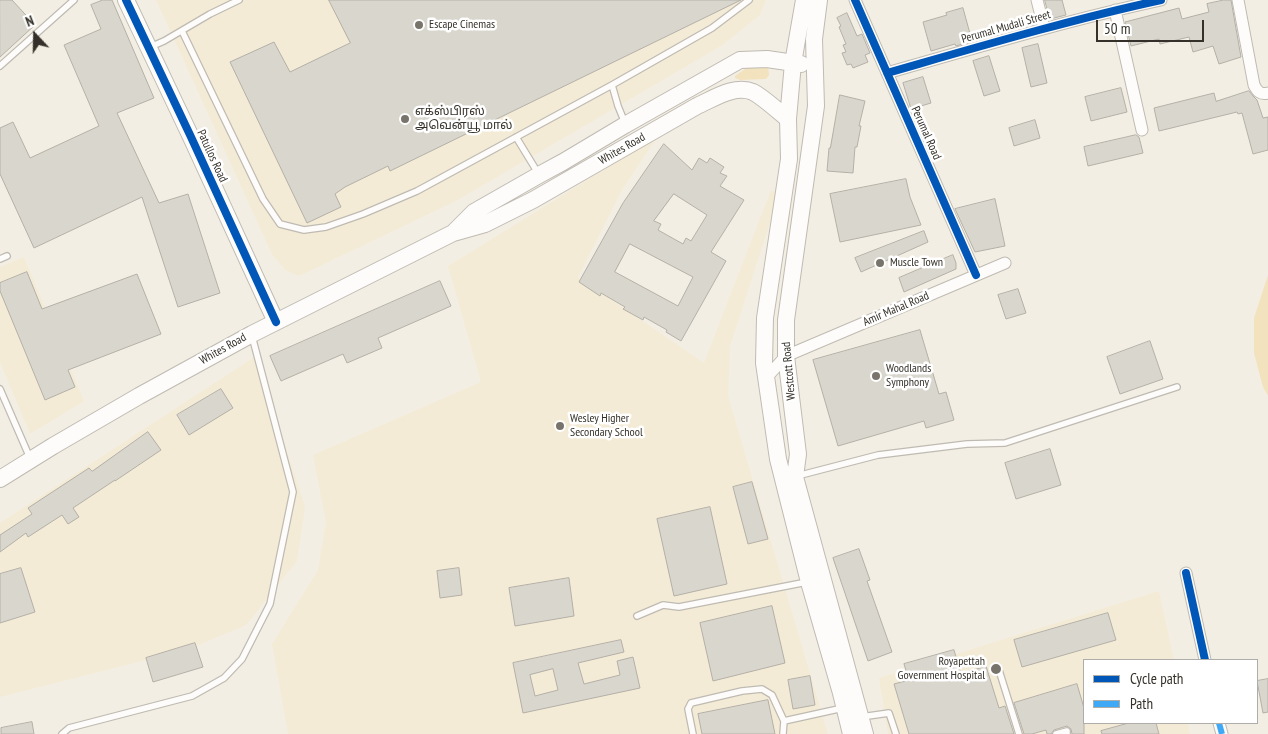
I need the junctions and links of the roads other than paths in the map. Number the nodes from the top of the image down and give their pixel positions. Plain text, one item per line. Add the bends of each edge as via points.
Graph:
1 (74, 0) edge
2 (126, 0) edge
3 (239, 0) edge
4 (749, 0) edge
5 (804, 0) edge
6 (819, 0) edge
7 (855, 0) edge
8 (1037, 0) edge
9 (1161, 0) edge
10 (1238, 0) edge
11 (1116, 10) junction
12 (1044, 28) junction
13 (182, 31) junction
14 (148, 48) junction
15 (792, 63) junction
16 (816, 65) junction
17 (0, 66) edge
18 (887, 73) junction
19 (612, 85) junction
20 (1268, 93) edge
21 (788, 119) junction
22 (625, 125) junction
23 (1142, 130) dead end
24 (516, 137) junction
25 (539, 175) junction
26 (453, 233) junction
27 (8, 256) dead end
28 (0, 259) edge
29 (1005, 263) dead end
30 (976, 275) junction
31 (276, 322) junction
32 (252, 334) junction
33 (786, 356) junction
34 (766, 378) junction
35 (1177, 387) dead end
36 (0, 389) edge
37 (31, 460) junction
38 (795, 477) junction
39 (0, 479) edge
40 (1186, 573) dead end
41 (809, 582) junction
42 (637, 616) dead end
43 (1205, 659) edge
44 (998, 667) dead end
45 (845, 707) junction
46 (860, 718) junction
47 (784, 721) junction
48 (62, 734) edge
49 (693, 734) edge
50 (783, 734) edge
51 (851, 734) edge
52 (865, 734) edge
53 (896, 734) edge
54 (1019, 734) edge
55 (1056, 734) edge
56 (1067, 734) edge

1 - 17 lane
2 - 14 main road, Patullos Road
3 - 13 lane
4 - 19 lane via 712,28
5 - 15 main road, Westcott Road
6 - 16 main road, Westcott Road via 814,39
7 - 18 street, Perumal Road
8 - 12 street
9 - 11 street, Perumal Mudali Street
10 - 20 street via 1254,85 1262,94
11 - 12 street, Perumal Mudali Street
11 - 23 street
12 - 18 street, Perumal Mudali Street
13 - 14 lane
13 - 24 lane via 264,200 280,224 304,230 326,227 362,214 417,191
14 - 31 main road, Patullos Road
15 - 16 main road
15 - 21 main road, Westcott Road
15 - 22 main road, Whites Road via 767,59 740,60
16 - 33 main road, Westcott Road via 816,106 786,320
18 - 30 street, Perumal Road
19 - 22 lane
19 - 24 lane
21 - 26 main road, Whites Road via 752,92 738,90 722,94 533,200 485,224
21 - 34 main road, Westcott Road via 789,159 765,318
22 - 25 main road, Whites Road
24 - 25 lane
25 - 26 main road, Whites Road via 474,212
26 - 31 main road, Whites Road
27 - 28 lane
29 - 30 street, Amir Mahal Road
30 - 33 street, Amir Mahal Road
31 - 32 main road, Whites Road
32 - 37 main road, Whites Road via 138,396
32 - 48 lane via 293,492 270,604 242,659 224,678 192,696 69,728
33 - 34 street
33 - 38 main road, Westcott Road via 798,454
34 - 41 main road, Westcott Road via 778,459
35 - 38 lane via 1005,443 967,444 878,455
36 - 37 lane
37 - 39 main road, Whites Road
38 - 46 main road, Westcott Road
40 - 43 street
41 - 42 lane via 679,608 663,605
41 - 45 main road, Westcott Road
44 - 54 lane
45 - 47 lane
45 - 51 main road, Westcott Road
46 - 52 main road, Westcott Road
46 - 53 lane via 889,713
47 - 49 lane via 772,694 762,689 742,691 691,703 688,709
47 - 50 lane
55 - 56 lane via 1066,731

